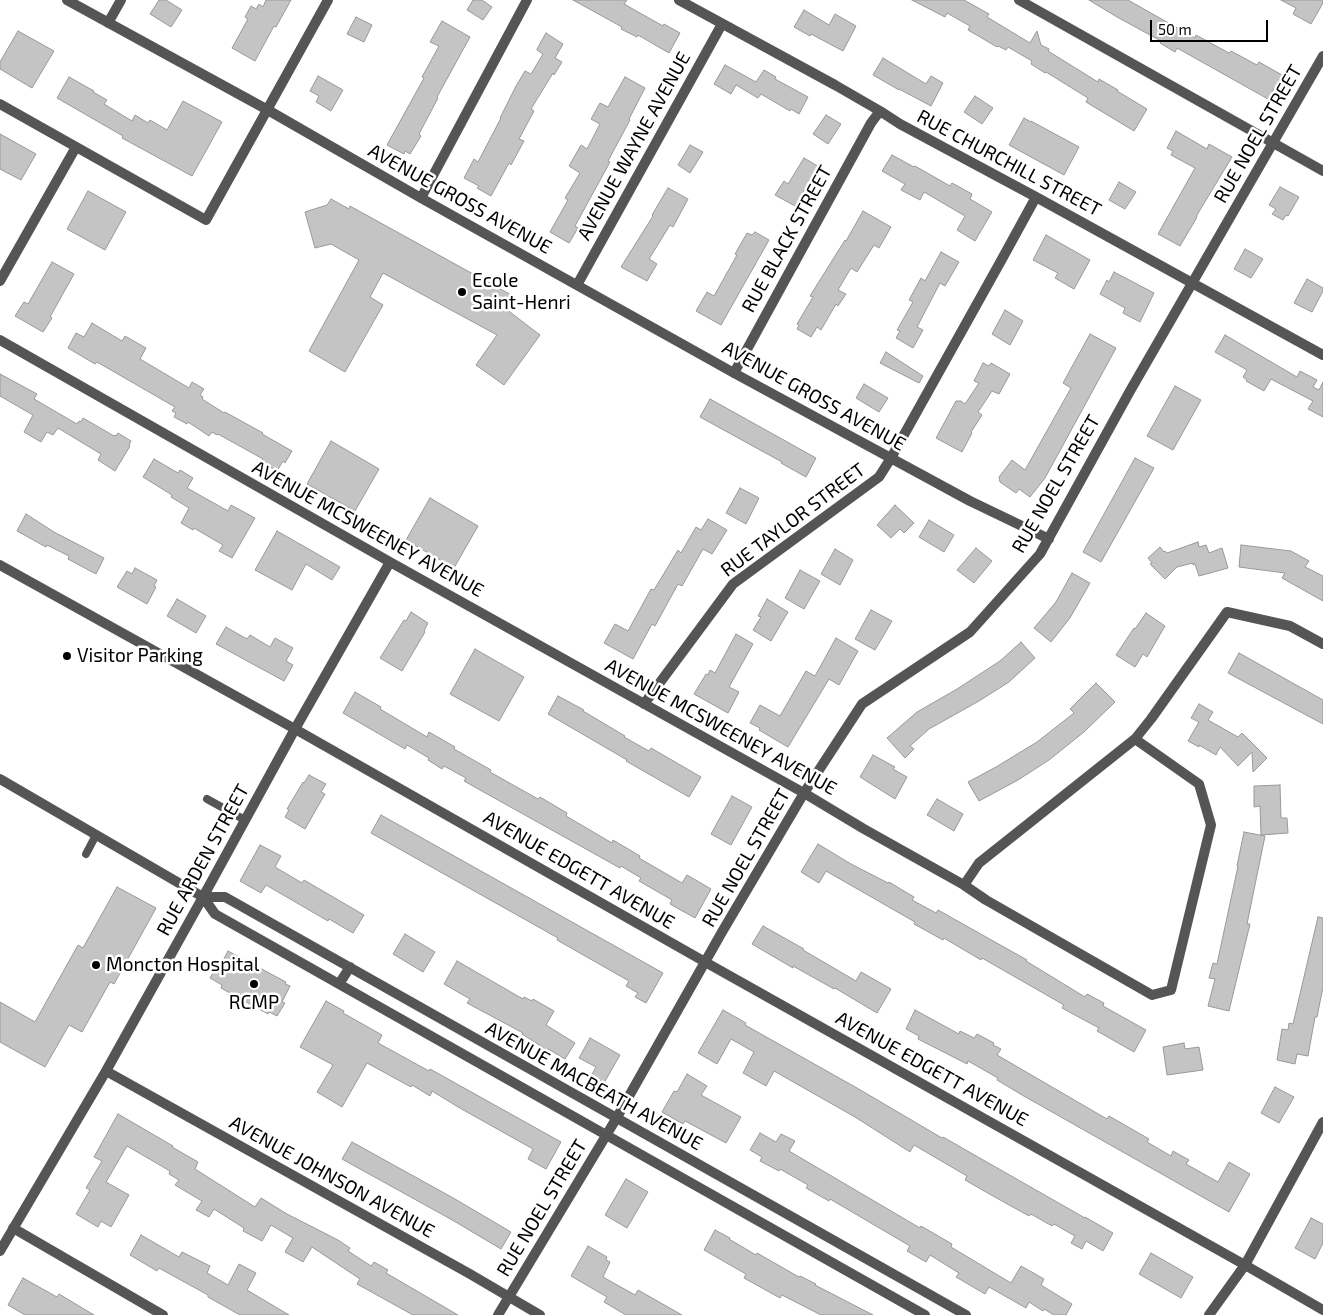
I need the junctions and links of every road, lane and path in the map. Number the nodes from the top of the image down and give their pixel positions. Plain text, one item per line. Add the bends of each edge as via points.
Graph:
1 (67, 0) edge
2 (121, 0) edge
3 (328, 0) edge
4 (527, 0) edge
5 (679, 0) edge
6 (1019, 0) edge
7 (108, 23) junction
8 (722, 24) junction
9 (1323, 56) edge
10 (0, 104) edge
11 (266, 109) junction
12 (880, 111) junction
13 (1274, 143) junction
14 (76, 147) junction
15 (1323, 171) edge
16 (1036, 197) junction
17 (421, 198) junction
18 (0, 282) edge
19 (1193, 283) junction
20 (577, 284) junction
21 (0, 340) edge
22 (1323, 355) edge
23 (734, 373) junction
24 (891, 458) junction
25 (1049, 539) junction
26 (390, 562) junction
27 (0, 565) edge
28 (1323, 644) edge
29 (644, 704) junction
30 (295, 729) junction
31 (1135, 739) junction
32 (0, 779) edge
33 (804, 792) junction
34 (207, 799) dead end
35 (245, 820) junction
36 (96, 835) junction
37 (86, 854) dead end
38 (964, 885) junction
39 (203, 897) junction
40 (706, 962) junction
41 (350, 967) junction
42 (339, 984) junction
43 (106, 1071) junction
44 (616, 1119) junction
45 (1323, 1122) edge
46 (606, 1136) junction
47 (13, 1228) junction
48 (0, 1251) edge
49 (1245, 1265) junction
50 (510, 1297) junction
51 (1323, 1310) edge
52 (163, 1315) edge
53 (498, 1315) edge
54 (540, 1315) edge
55 (925, 1315) edge
56 (966, 1315) edge
57 (1209, 1315) edge

1 - 7 street, AVENUE GROSS AVENUE
2 - 7 street
3 - 11 street
4 - 17 street
5 - 8 street, RUE CHURCHILL STREET
6 - 13 street
7 - 11 street, AVENUE GROSS AVENUE
8 - 12 street, RUE CHURCHILL STREET
8 - 20 street, AVENUE WAYNE AVENUE
9 - 13 street, RUE NOEL STREET
10 - 14 street
11 - 14 street via 206,220
11 - 17 street, AVENUE GROSS AVENUE
12 - 16 street, RUE CHURCHILL STREET
12 - 23 street, RUE BLACK STREET
13 - 15 street
13 - 19 street, RUE NOEL STREET
14 - 18 street
16 - 19 street, RUE CHURCHILL STREET
16 - 24 street, RUE TAYLOR STREET
17 - 20 street, AVENUE GROSS AVENUE
19 - 22 street, RUE CHURCHILL STREET
19 - 25 street, RUE NOEL STREET
20 - 23 street, AVENUE GROSS AVENUE
21 - 26 street, AVENUE MCSWEENEY AVENUE
23 - 24 street, AVENUE GROSS AVENUE
24 - 25 street, AVENUE GROSS AVENUE
24 - 29 street, RUE TAYLOR STREET via 879,477 733,584
25 - 33 street, RUE NOEL STREET via 1040,554 970,632 862,704
26 - 29 street, AVENUE MCSWEENEY AVENUE
26 - 30 street, RUE ARDEN STREET
27 - 30 street, AVENUE EDGETT AVENUE
28 - 31 street via 1290,626 1227,612
29 - 33 street, AVENUE MCSWEENEY AVENUE
30 - 35 street, RUE ARDEN STREET
30 - 40 street, AVENUE EDGETT AVENUE
31 - 38 street via 979,863
31 - 38 street, AVENUE MCSWEENEY AVENUE via 1199,784 1211,825 1171,990 1152,995
32 - 36 street, AVENUE MACBEATH AVENUE
33 - 38 street, AVENUE MCSWEENEY AVENUE
33 - 40 street, RUE NOEL STREET
34 - 35 lane
35 - 39 street, RUE ARDEN STREET
36 - 37 lane
36 - 39 street, AVENUE MACBEATH AVENUE
39 - 41 street, AVENUE MACBEATH AVENUE via 225,897
39 - 42 street, AVENUE MACBEATH AVENUE via 215,914
39 - 43 street, RUE ARDEN STREET
40 - 44 street, RUE NOEL STREET
40 - 49 street, AVENUE EDGETT AVENUE
41 - 42 street
41 - 44 street, AVENUE MACBEATH AVENUE
42 - 46 street, AVENUE MACBEATH AVENUE
43 - 47 street, RUE ARDEN STREET
43 - 50 street, AVENUE JOHNSON AVENUE
44 - 46 street, RUE NOEL STREET
44 - 56 street, AVENUE MACBEATH AVENUE
45 - 49 street
46 - 50 street, RUE NOEL STREET
46 - 55 street, AVENUE MACBEATH AVENUE
47 - 48 street, RUE ARDEN STREET
47 - 52 street
49 - 51 street, AVENUE EDGETT AVENUE
49 - 57 street
50 - 53 street, RUE NOEL STREET
50 - 54 street, AVENUE JOHNSON AVENUE

